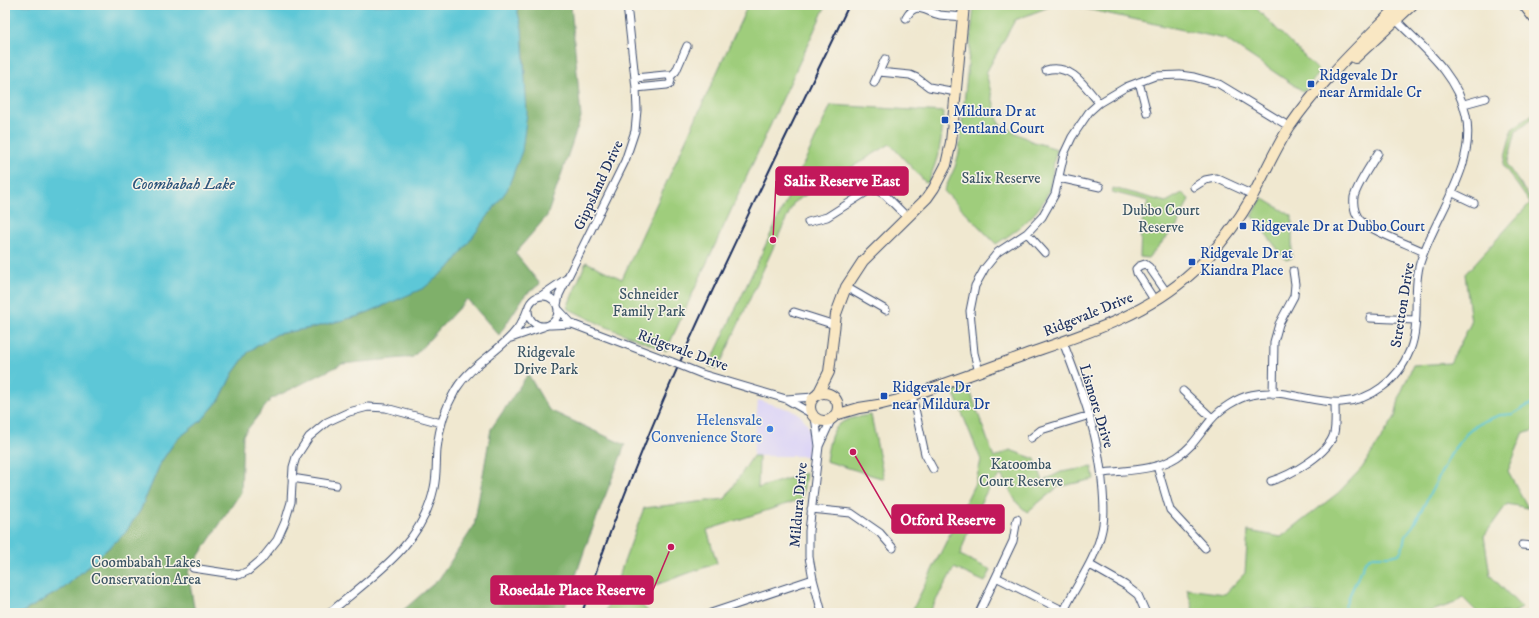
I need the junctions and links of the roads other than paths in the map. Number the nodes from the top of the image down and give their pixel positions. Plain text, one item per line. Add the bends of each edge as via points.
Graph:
1 (627, 5) edge
2 (964, 5) edge
3 (1399, 5) edge
4 (1412, 5) edge
5 (1524, 5) edge
6 (963, 17) junction
7 (906, 18) dead end
8 (1393, 18) junction
9 (1534, 18) edge
10 (687, 46) dead end
11 (885, 59) dead end
12 (1046, 70) dead end
13 (879, 72) junction
14 (670, 77) junction
15 (635, 78) junction
16 (1139, 82) junction
17 (874, 83) dead end
18 (636, 88) junction
19 (956, 92) junction
20 (1486, 98) dead end
21 (1099, 102) junction
22 (1464, 104) junction
23 (1147, 114) dead end
24 (1290, 127) junction
25 (1378, 153) dead end
26 (1059, 178) junction
27 (1100, 186) dead end
28 (1194, 187) dead end
29 (1451, 192) junction
30 (1253, 195) junction
31 (1474, 202) dead end
32 (908, 218) junction
33 (808, 222) dead end
34 (1027, 233) junction
35 (1424, 252) junction
36 (1045, 253) dead end
37 (1293, 271) dead end
38 (568, 277) junction
39 (846, 287) junction
40 (1167, 293) junction
41 (541, 296) junction
42 (1155, 301) junction
43 (557, 307) junction
44 (528, 308) junction
45 (886, 310) dead end
46 (794, 312) dead end
47 (1370, 318) dead end
48 (1415, 320) junction
49 (572, 324) junction
50 (834, 325) junction
51 (547, 326) junction
52 (509, 339) junction
53 (1064, 342) junction
54 (828, 372) junction
55 (979, 372) junction
56 (1183, 390) dead end
57 (1273, 394) junction
58 (816, 395) junction
59 (912, 395) junction
60 (786, 399) junction
61 (836, 399) junction
62 (1335, 402) junction
63 (859, 408) junction
64 (1090, 415) junction
65 (814, 416) junction
66 (834, 417) junction
67 (1212, 418) junction
68 (440, 423) junction
69 (1031, 438) dead end
70 (819, 446) junction
71 (1157, 466) junction
72 (933, 469) dead end
73 (1102, 473) junction
74 (292, 478) junction
75 (1271, 481) dead end
76 (336, 485) dead end
77 (811, 509) junction
78 (1017, 519) dead end
79 (1522, 545) dead end
80 (1534, 546) edge
81 (893, 548) dead end
82 (1205, 548) dead end
83 (1090, 564) junction
84 (193, 568) dead end
85 (996, 577) junction
86 (813, 579) junction
87 (725, 611) edge
88 (1145, 611) dead end
89 (1063, 612) edge
90 (329, 613) edge
91 (711, 613) edge
92 (822, 613) edge
93 (978, 613) edge

1 - 15 street, Gippsland Drive
2 - 6 street
3 - 8 street, Ridgevale Drive
4 - 8 street, Ridgevale Drive
5 - 9 street
6 - 7 street via 916,8
6 - 19 street
8 - 22 street, Stretton Drive via 1446,72
8 - 24 street, Ridgevale Drive via 1340,64
10 - 14 street via 676,71
11 - 13 street
12 - 21 street via 1060,69 1072,73
13 - 17 street
13 - 19 street via 910,75 929,87
14 - 15 street via 665,74
14 - 18 street via 671,82 667,85
15 - 18 street, Gippsland Drive
16 - 21 street via 1114,92
16 - 23 street
16 - 24 street via 1155,76 1169,75 1206,80 1234,92
18 - 38 street, Gippsland Drive via 636,131 630,151
19 - 32 street via 946,165 934,188
20 - 22 street
21 - 26 street via 1072,137 1064,154
22 - 29 street, Stretton Drive via 1468,142 1465,158
24 - 30 street, Ridgevale Drive
25 - 35 street via 1354,197 1357,215 1369,226
26 - 27 street
26 - 34 street via 1049,206 1042,218
28 - 30 street via 1216,178
29 - 31 street
29 - 35 street, Stretton Drive
30 - 40 street, Ridgevale Drive via 1222,242 1192,273
32 - 33 street via 877,190 868,191 827,217
32 - 39 street via 863,261
34 - 36 street
34 - 55 street via 998,252 975,286 970,311 974,353
35 - 48 street, Stretton Drive via 1420,265
37 - 57 street via 1294,296 1278,324 1274,342
38 - 41 street, Gippsland Drive
38 - 43 street, Gippsland Drive via 559,295
39 - 45 street
39 - 50 street
40 - 42 street, Ridgevale Drive
40 - 42 street via 1149,267 1143,264 1139,266 1136,269 1137,273
41 - 43 street via 550,298
41 - 44 street via 532,300
42 - 53 street, Ridgevale Drive via 1119,321
43 - 49 street, Ridgevale Drive
43 - 51 street via 556,319
44 - 51 street via 532,322
44 - 52 street via 524,320
46 - 50 street
47 - 48 street
48 - 62 street, Stretton Drive via 1411,348 1393,378 1371,395 1357,400
49 - 51 street, Ridgevale Drive
49 - 60 street, Ridgevale Drive, bridge via 702,374
50 - 54 street
51 - 52 street, Ridgevale Drive
52 - 68 street via 464,378
53 - 55 street, Ridgevale Drive
53 - 64 street, Lismore Drive
54 - 58 street
54 - 61 street
55 - 59 street, Ridgevale Drive
56 - 67 street
57 - 62 street, Stretton Drive
57 - 67 street, Stretton Drive via 1257,394 1240,399
58 - 60 street, Ridgevale Drive
58 - 61 street via 826,393
58 - 65 street via 810,405
59 - 63 street, Ridgevale Drive
59 - 72 street via 925,454
60 - 65 street, Ridgevale Drive
61 - 63 street, Ridgevale Drive
61 - 66 street via 838,408
62 - 75 street via 1333,435 1326,447 1302,467
63 - 66 street, Ridgevale Drive
64 - 69 street via 1040,430
64 - 73 street, Lismore Drive
65 - 66 street via 823,421
65 - 70 street, Mildura Drive
66 - 70 street, Mildura Drive
67 - 71 street, Stretton Drive via 1187,450
68 - 74 street via 386,408 368,407 349,412 327,422 309,437 296,457
68 - 90 street via 434,489 416,531 397,555
70 - 77 street, Mildura Drive
71 - 73 street, Stretton Drive
71 - 82 street via 1170,510
73 - 83 street, Lismore Drive via 1102,533
74 - 76 street
74 - 84 street via 286,522 277,540 261,560 248,571 239,574
77 - 81 street via 851,513 880,533
77 - 86 street, Mildura Drive via 808,544
78 - 85 street via 1013,541
79 - 80 street
83 - 88 street via 1138,595
83 - 89 street, Lismore Drive
85 - 89 street
85 - 93 street
86 - 87 street
86 - 92 street, Mildura Drive
87 - 91 street

